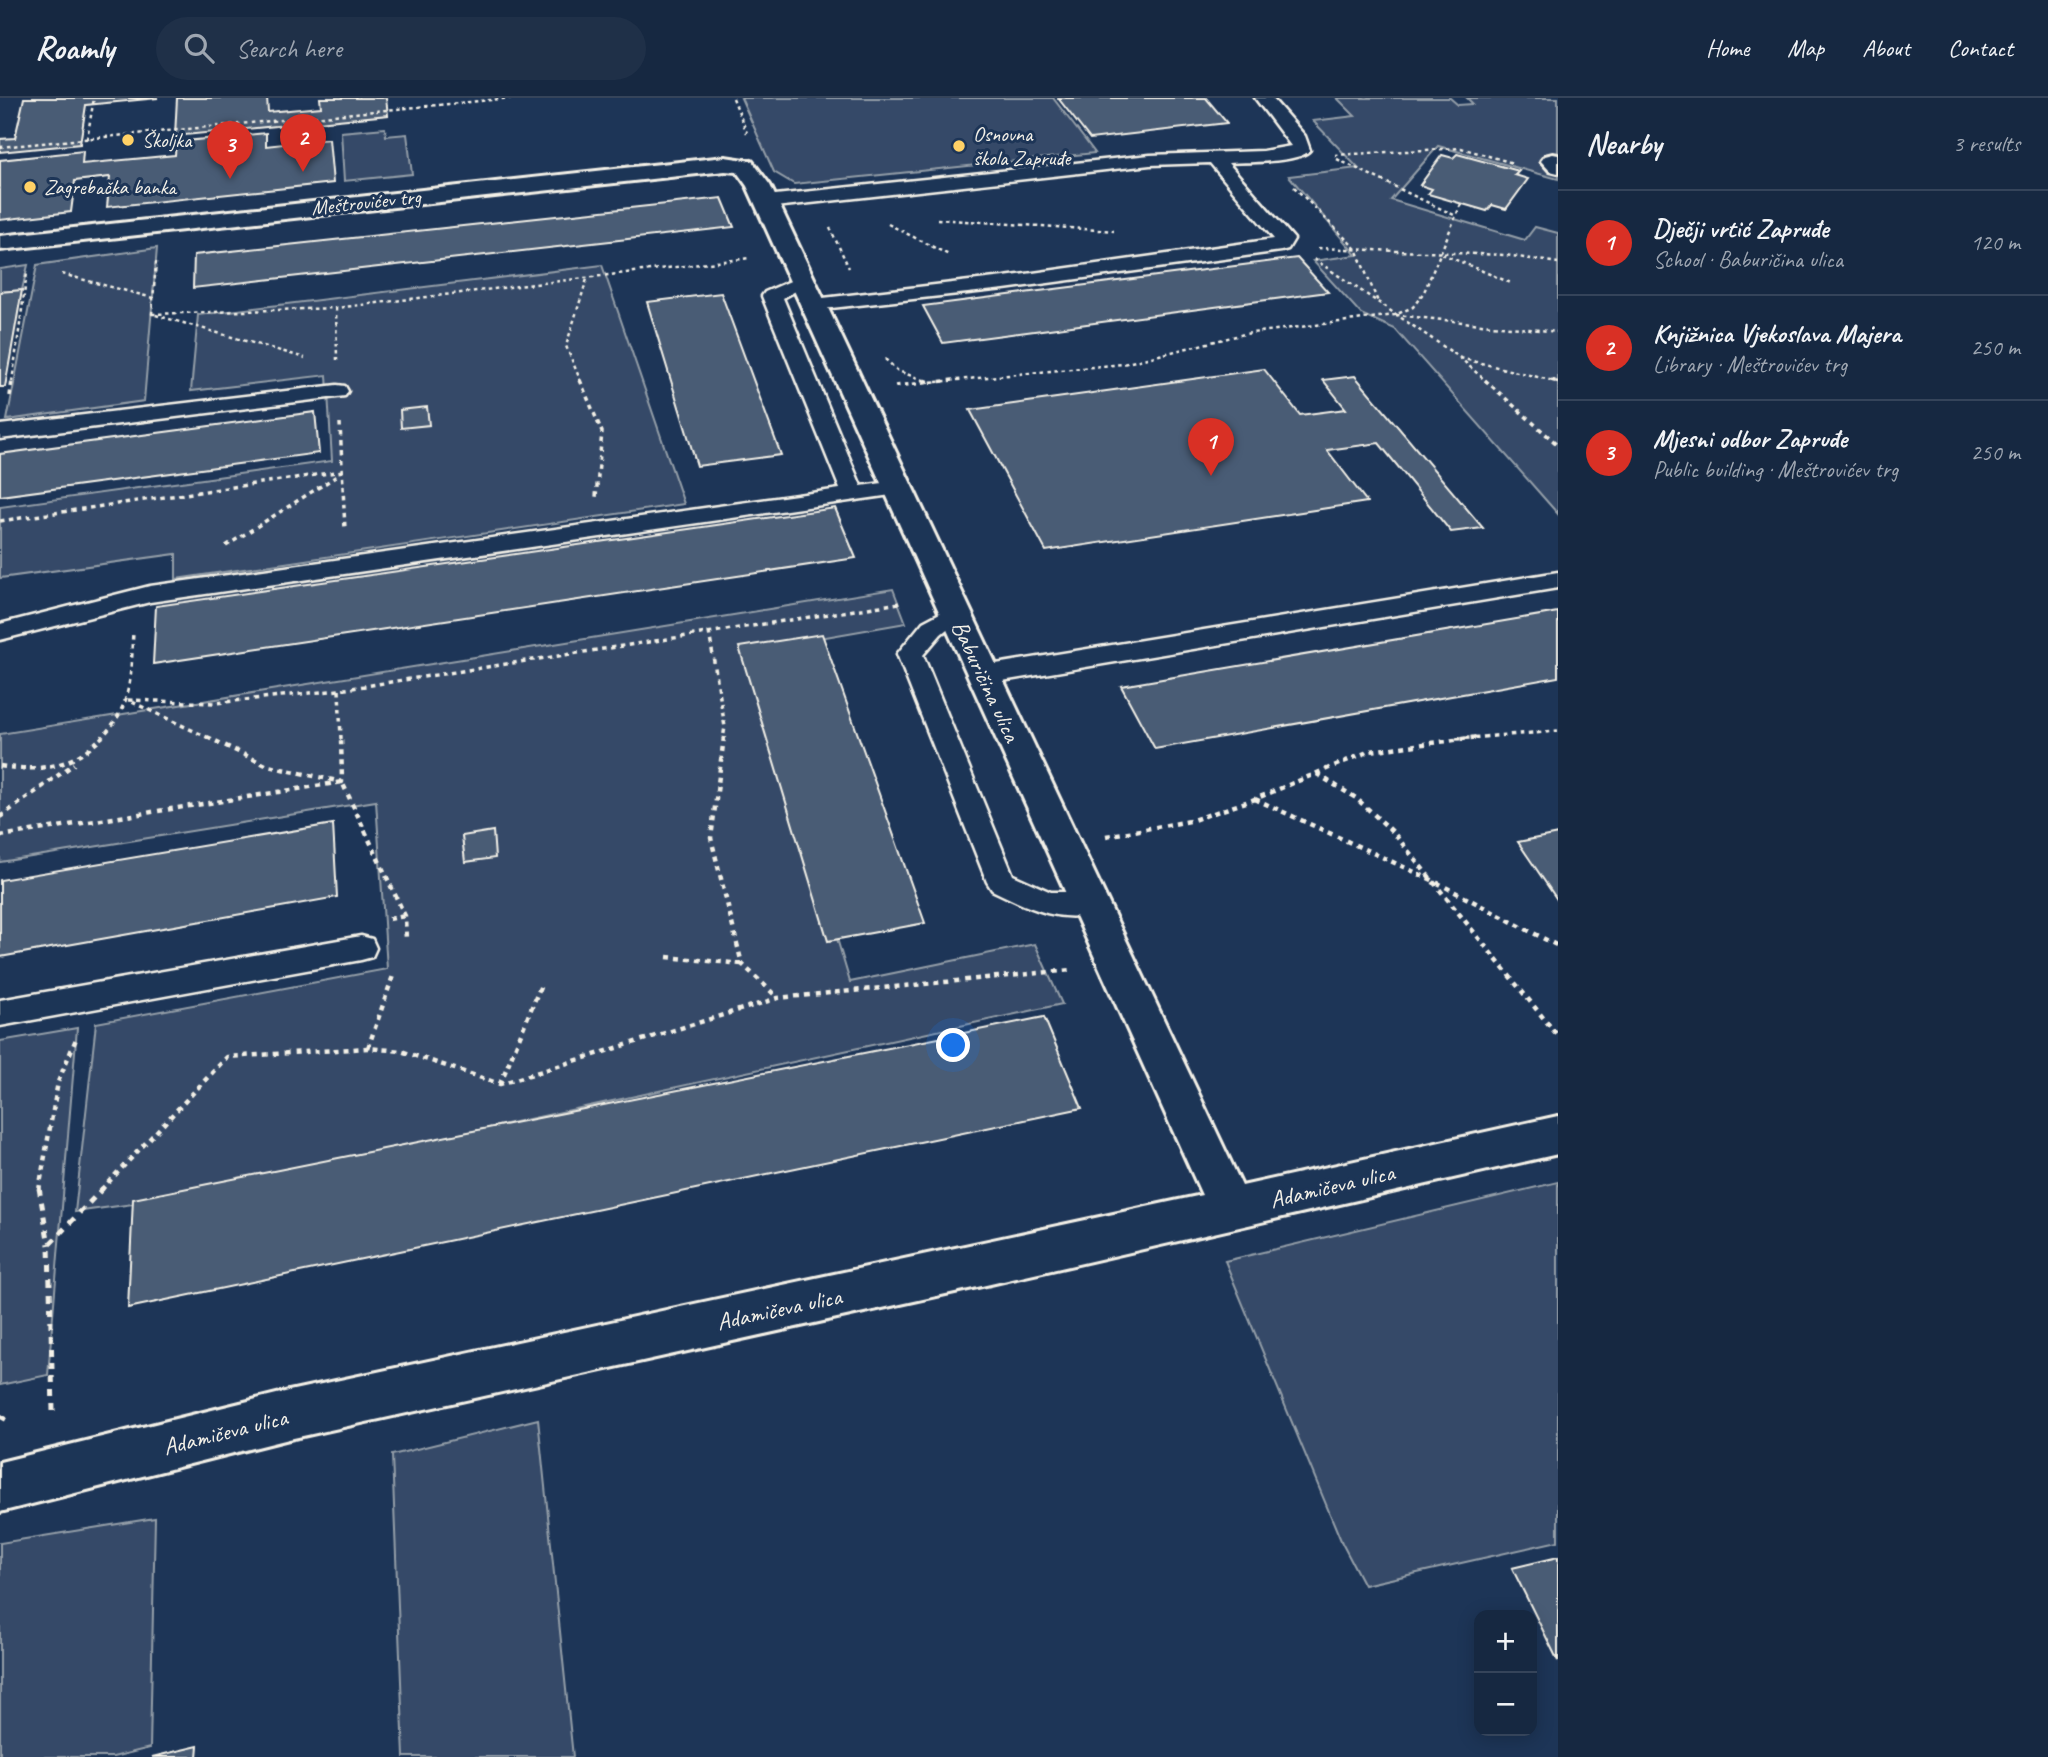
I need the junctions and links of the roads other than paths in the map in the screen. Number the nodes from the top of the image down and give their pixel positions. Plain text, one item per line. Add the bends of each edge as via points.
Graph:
1 (1263, 98) edge
2 (1215, 158) junction
3 (733, 163) joint
4 (766, 202) junction
5 (0, 243) edge
6 (808, 293) junction
7 (337, 391) road end
8 (3, 432) edge
9 (897, 488) junction
10 (853, 494) junction
11 (1558, 580) edge
12 (951, 604) junction
13 (0, 632) edge
14 (984, 675) junction
15 (1089, 904) junction
16 (360, 948) dead end
17 (0, 1013) edge
18 (1558, 1135) edge
19 (1230, 1209) junction
20 (0, 1487) edge

1 - 2 lane via 1299,140 1301,150
2 - 4 lane via 1150,160
2 - 6 lane via 1284,239 1280,245 1004,283
3 - 4 street, Baburičina ulica via 750,172
3 - 5 street, Meštrovićev trg
4 - 6 street, Baburičina ulica
6 - 9 street, Baburičina ulica
6 - 10 lane via 772,296
7 - 8 lane
9 - 10 lane
9 - 12 street, Baburičina ulica
10 - 13 lane via 121,599
11 - 14 lane
12 - 14 street, Baburičina ulica
12 - 15 lane via 910,654 1002,882 1048,904
14 - 15 street, Baburičina ulica
15 - 19 street, Baburičina ulica
16 - 17 lane
18 - 19 street, Adamičeva ulica
19 - 20 street, Adamičeva ulica via 289,1415

